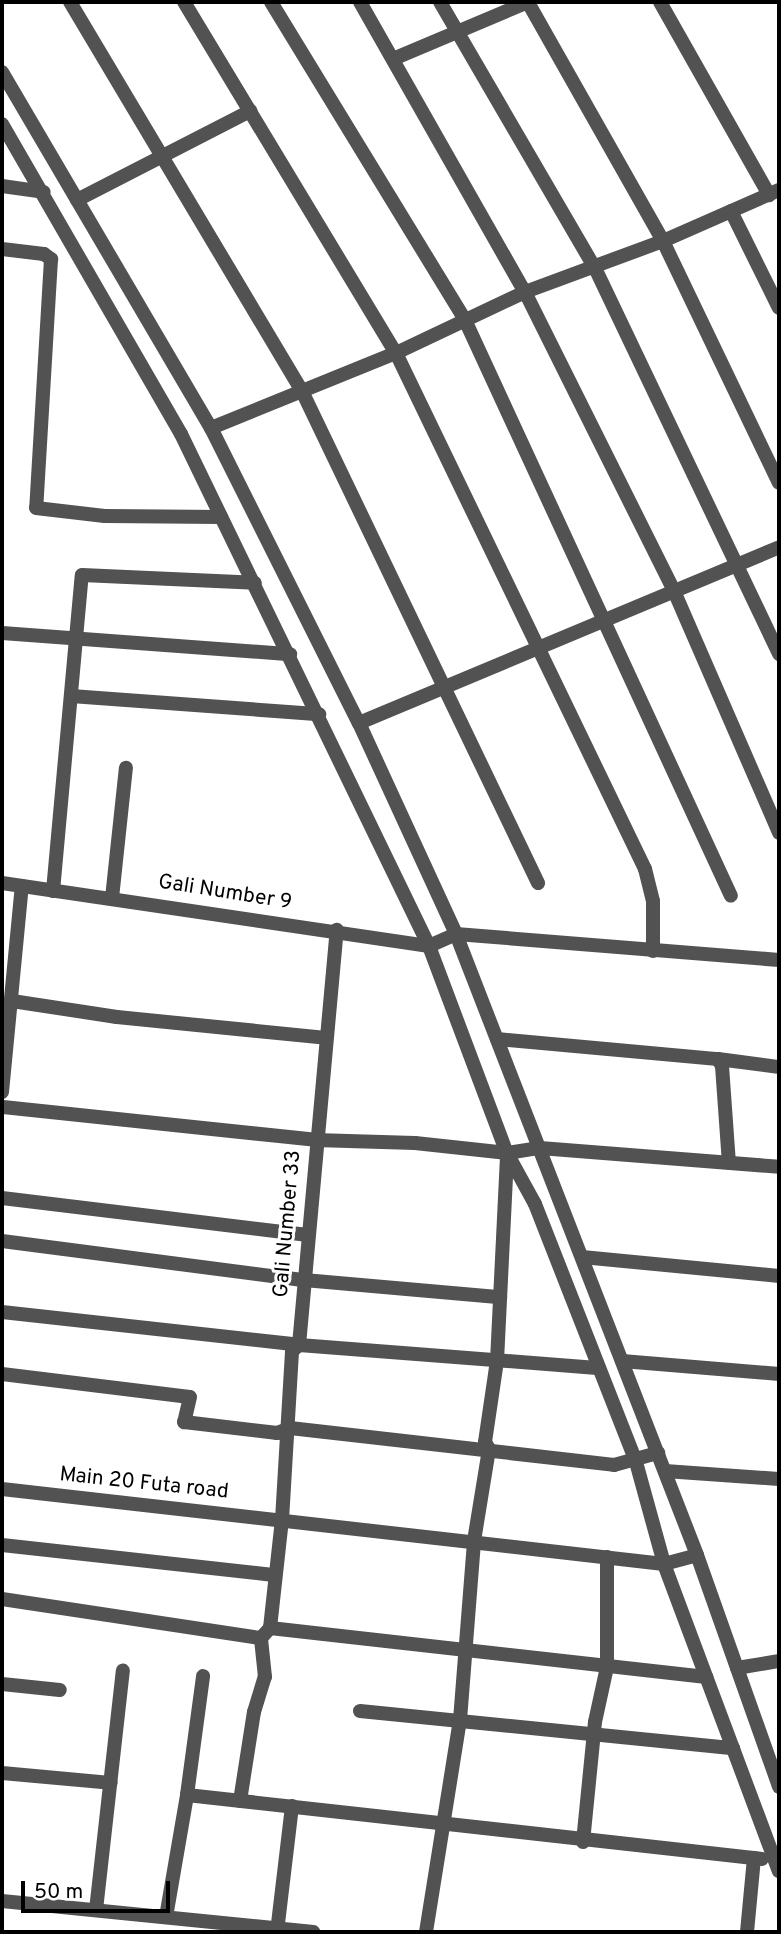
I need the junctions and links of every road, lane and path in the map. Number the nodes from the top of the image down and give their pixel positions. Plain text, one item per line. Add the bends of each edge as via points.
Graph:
1 (71, 2) edge
2 (184, 2) edge
3 (271, 2) edge
4 (360, 2) edge
5 (440, 2) edge
6 (528, 2) edge
7 (660, 2) edge
8 (459, 32) junction
9 (393, 59) junction
10 (2, 72) edge
11 (250, 111) junction
12 (3, 128) edge
13 (162, 157) junction
14 (2, 186) edge
15 (44, 192) junction
16 (774, 192) edge
17 (77, 200) junction
18 (731, 211) junction
19 (663, 241) junction
20 (2, 249) edge
21 (595, 268) junction
22 (525, 292) junction
23 (779, 308) edge
24 (465, 320) junction
25 (396, 353) junction
26 (301, 389) junction
27 (211, 428) junction
28 (779, 483) edge
29 (221, 517) junction
30 (779, 547) edge
31 (739, 564) junction
32 (255, 583) junction
33 (674, 591) junction
34 (606, 619) junction
35 (2, 633) edge
36 (76, 639) junction
37 (539, 647) junction
38 (290, 654) junction
39 (779, 654) edge
40 (447, 686) junction
41 (71, 696) junction
42 (319, 713) junction
43 (359, 723) junction
44 (126, 768) dead end
45 (779, 833) edge
46 (2, 883) edge
47 (538, 883) dead end
48 (22, 886) junction
49 (52, 891) junction
50 (731, 896) dead end
51 (112, 898) junction
52 (337, 930) junction
53 (444, 941) junction
54 (653, 951) junction
55 (779, 960) edge
56 (12, 1000) junction
57 (326, 1038) junction
58 (497, 1039) junction
59 (718, 1059) junction
60 (779, 1067) edge
61 (2, 1092) edge
62 (2, 1109) edge
63 (315, 1140) junction
64 (540, 1148) junction
65 (507, 1153) junction
66 (729, 1163) junction
67 (779, 1167) edge
68 (2, 1198) edge
69 (306, 1235) junction
70 (2, 1241) edge
71 (569, 1255) junction
72 (779, 1276) edge
73 (304, 1280) junction
74 (500, 1297) junction
75 (582, 1298) junction
76 (2, 1312) edge
77 (299, 1345) junction
78 (496, 1361) junction
79 (622, 1361) junction
80 (597, 1368) junction
81 (2, 1374) edge
82 (779, 1374) edge
83 (290, 1428) junction
84 (489, 1449) junction
85 (646, 1458) junction
86 (665, 1471) junction
87 (779, 1479) edge
88 (2, 1489) edge
89 (282, 1520) junction
90 (474, 1541) junction
91 (2, 1545) edge
92 (607, 1557) junction
93 (681, 1560) junction
94 (273, 1575) junction
95 (2, 1600) edge
96 (265, 1633) junction
97 (467, 1651) junction
98 (779, 1661) edge
99 (607, 1667) junction
100 (737, 1668) junction
101 (123, 1671) dead end
102 (203, 1676) dead end
103 (706, 1676) junction
104 (2, 1684) edge
105 (60, 1690) dead end
106 (360, 1711) dead end
107 (460, 1720) junction
108 (595, 1737) junction
109 (733, 1748) junction
110 (774, 1754) edge
111 (2, 1773) edge
112 (111, 1783) junction
113 (779, 1787) edge
114 (187, 1795) junction
115 (240, 1801) junction
116 (292, 1806) junction
117 (442, 1825) junction
118 (583, 1842) junction
119 (754, 1858) junction
120 (778, 1864) edge
121 (2, 1901) edge
122 (96, 1910) junction
123 (166, 1917) junction
124 (277, 1930) edge
125 (313, 1932) edge
126 (426, 1932) edge
127 (747, 1932) edge

1 - 13 street
2 - 11 street
3 - 24 street
4 - 9 street
5 - 8 street
6 - 8 street
6 - 19 street
7 - 16 street
8 - 9 street
8 - 21 street
9 - 22 street
10 - 17 street
11 - 13 street
11 - 25 street
12 - 15 street
13 - 17 street
13 - 26 street
14 - 15 street
15 - 29 street via 181,434
16 - 18 street
17 - 27 street
18 - 19 street
18 - 23 street
19 - 21 street
19 - 28 street
20 - 29 street via 51,259 36,508 105,516
21 - 22 street
21 - 31 street
22 - 24 street
22 - 33 street
24 - 25 street
24 - 34 street
25 - 26 street
25 - 37 street
26 - 27 street
26 - 40 street
27 - 43 street
29 - 32 street
30 - 31 street
31 - 33 street
31 - 39 street
32 - 36 street via 82,575
32 - 38 street
33 - 34 street
33 - 45 street
34 - 37 street
34 - 50 street
35 - 36 street
36 - 38 street
36 - 41 street
37 - 40 street
37 - 54 street via 645,869 653,901
38 - 42 street
40 - 43 street
40 - 47 street
41 - 42 street
41 - 49 street
42 - 53 street
43 - 53 street
44 - 51 street
46 - 48 street, Gali Number 9
48 - 49 street, Gali Number 9
48 - 56 street
49 - 51 street, Gali Number 9
51 - 52 street, Gali Number 9
52 - 53 street, Gali Number 9
52 - 57 street, Gali Number 33
53 - 54 street, Gali Number 9
53 - 58 street
53 - 65 street
54 - 55 street, Gali Number 9
56 - 57 street via 117,1017
56 - 61 street
57 - 63 street, Gali Number 33
58 - 59 street
58 - 64 street
59 - 60 street
59 - 66 street
62 - 63 street
63 - 65 street via 415,1143
63 - 69 street, Gali Number 33 via 318,1159
64 - 65 street
64 - 66 street
64 - 71 street
65 - 71 street
65 - 74 street
66 - 67 street
68 - 69 street
69 - 73 street, Gali Number 33
70 - 73 street
71 - 72 street
71 - 75 street
71 - 75 street
73 - 74 street
73 - 77 street, Gali Number 33
74 - 78 street
75 - 79 street
75 - 80 street
76 - 77 street
77 - 78 street
77 - 83 street, Gali Number 33 via 292,1351
78 - 80 street
78 - 84 street via 485,1442
79 - 82 street
79 - 85 street
80 - 85 street
81 - 83 street via 190,1397 184,1422 277,1433
83 - 84 street
83 - 89 street, Gali Number 33
84 - 85 street via 614,1465
84 - 90 street
85 - 86 street
85 - 93 street
86 - 87 street
86 - 93 street
88 - 89 street, Main 20 Futa road
89 - 90 street, Main 20 Futa road
89 - 94 street, Gali Number 33
90 - 92 street, Main 20 Futa road
90 - 97 street
91 - 94 street
92 - 93 street, Main 20 Futa road
92 - 99 street
93 - 100 street
93 - 103 street
94 - 96 street, Gali Number 33
95 - 96 street
96 - 97 street
96 - 115 street, Gali Number 33 via 265,1677 254,1712
97 - 99 street
97 - 107 street
98 - 100 street
99 - 103 street
99 - 108 street
100 - 110 street
101 - 112 street
102 - 114 street
103 - 109 street
104 - 105 street
106 - 107 street
107 - 108 street
107 - 117 street
108 - 109 street
108 - 118 street
109 - 120 street
110 - 113 street
111 - 112 street
112 - 122 street
114 - 115 street
114 - 123 street
115 - 116 street
116 - 117 street
116 - 124 street
117 - 118 street
117 - 126 street
118 - 119 street
119 - 120 street
119 - 127 street
121 - 122 street
122 - 123 street
123 - 124 street
124 - 125 street

